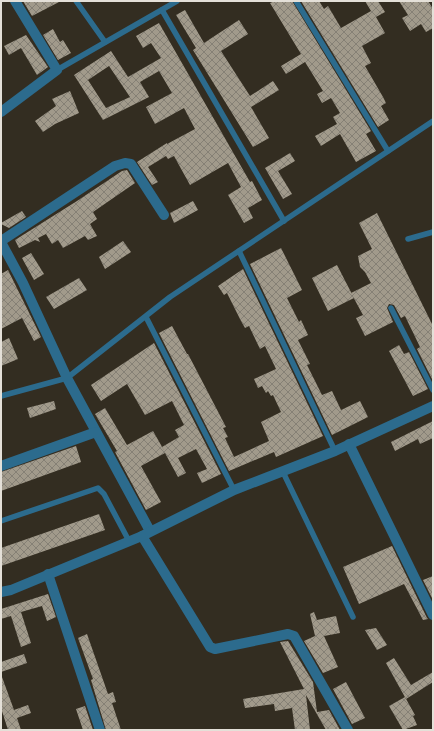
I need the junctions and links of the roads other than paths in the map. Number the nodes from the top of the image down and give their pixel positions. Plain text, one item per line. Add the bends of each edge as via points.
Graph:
1 (15, 1) edge
2 (76, 1) edge
3 (177, 1) edge
4 (296, 1) edge
5 (162, 10) junction
6 (105, 42) junction
7 (57, 70) junction
8 (1, 112) edge
9 (433, 121) edge
10 (388, 151) junction
11 (164, 215) dead end
12 (284, 221) junction
13 (433, 232) edge
14 (408, 239) dead end
15 (1, 241) edge
16 (239, 250) junction
17 (391, 308) dead end
18 (146, 317) junction
19 (67, 378) junction
20 (433, 390) edge
21 (1, 396) edge
22 (433, 406) edge
23 (96, 432) junction
24 (349, 444) junction
25 (335, 451) junction
26 (1, 466) edge
27 (282, 470) junction
28 (234, 490) junction
29 (1, 521) edge
30 (146, 534) junction
31 (129, 541) junction
32 (48, 574) junction
33 (1, 592) edge
34 (433, 615) edge
35 (353, 617) dead end
36 (100, 730) edge
37 (348, 730) edge

1 - 7 street
2 - 6 lane
3 - 5 lane
4 - 10 lane
5 - 6 lane
5 - 12 lane
6 - 7 lane
7 - 8 street
9 - 10 lane
10 - 12 lane
11 - 15 street via 134,168 125,162
12 - 16 lane
13 - 14 lane
15 - 19 street
16 - 18 lane via 170,297
16 - 25 lane
17 - 20 lane
18 - 19 lane
18 - 28 lane
19 - 21 lane
19 - 23 street
22 - 24 street
23 - 26 street
23 - 30 street
24 - 25 street
24 - 34 street
25 - 27 street
27 - 28 street
27 - 35 lane
28 - 30 street
29 - 31 lane via 98,488
30 - 31 street
30 - 37 street via 210,647 214,649 288,634 294,636
31 - 32 street
32 - 33 street
32 - 36 street

